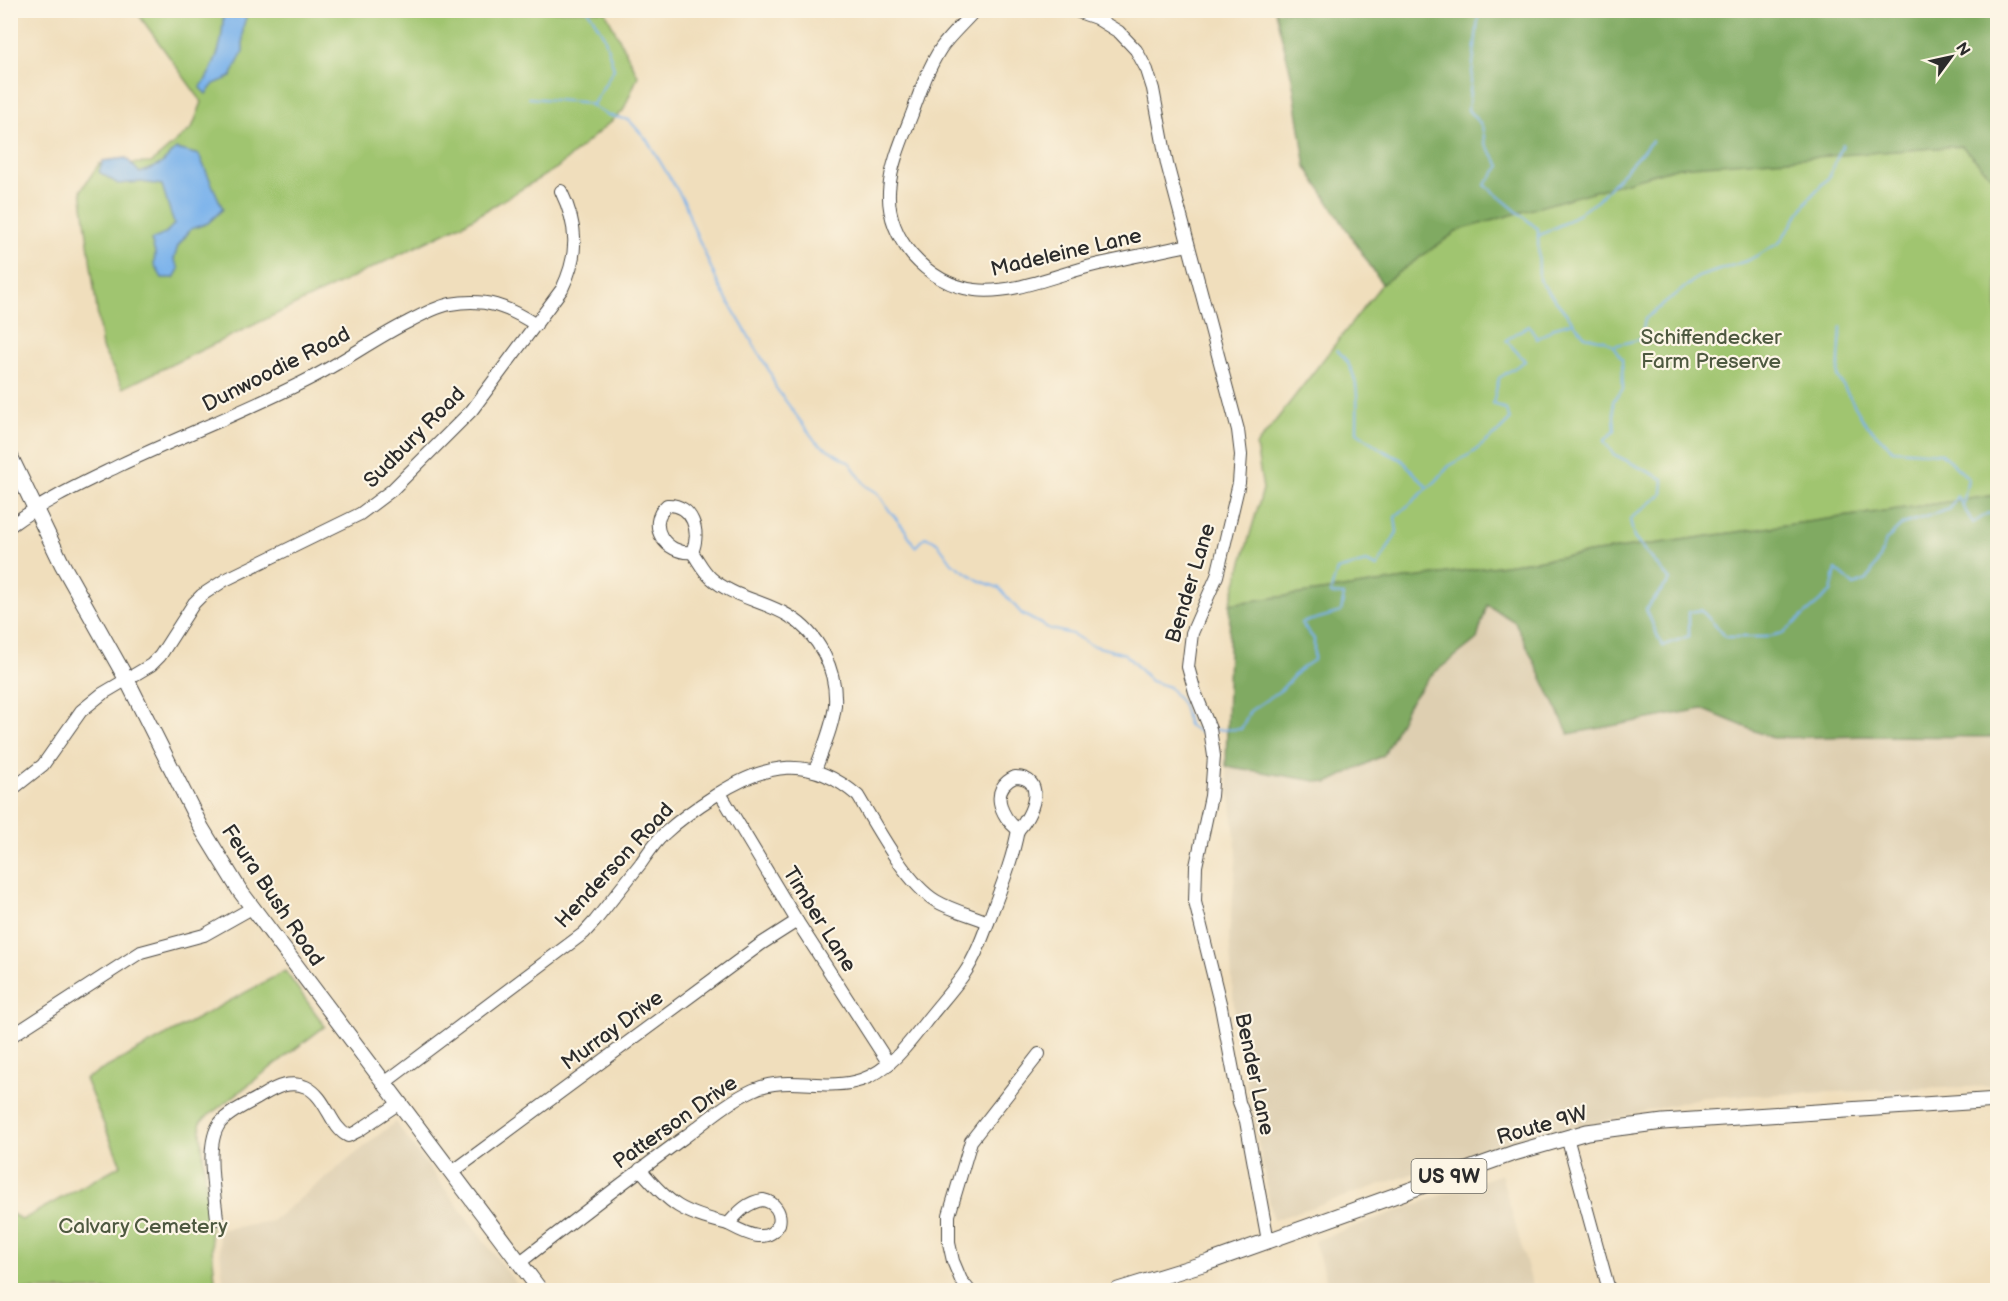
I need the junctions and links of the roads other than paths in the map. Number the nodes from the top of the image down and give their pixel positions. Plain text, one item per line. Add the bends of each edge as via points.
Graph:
1 (975, 10) edge
2 (1073, 10) edge
3 (561, 192) dead end
4 (1188, 245) junction
5 (536, 325) junction
6 (10, 456) edge
7 (37, 508) junction
8 (10, 526) edge
9 (692, 552) dead end
10 (128, 680) junction
11 (815, 771) junction
12 (10, 791) edge
13 (720, 793) junction
14 (1018, 830) dead end
15 (252, 908) junction
16 (797, 921) junction
17 (988, 922) junction
18 (10, 1037) edge
19 (1039, 1054) dead end
20 (889, 1064) junction
21 (383, 1084) junction
22 (1998, 1100) edge
23 (398, 1104) junction
24 (1567, 1137) junction
25 (640, 1169) junction
26 (452, 1173) junction
27 (217, 1219) dead end
28 (728, 1224) dead end
29 (1268, 1241) junction
30 (519, 1263) junction
31 (540, 1290) edge
32 (969, 1290) edge
33 (1118, 1290) edge
34 (1609, 1290) edge

1 - 4 street, Madeleine Lane via 931,64 892,166 888,187 894,227 919,262 956,286 999,290
2 - 4 street, Bender Lane via 1119,32 1143,62 1153,89 1164,152
3 - 5 street, Sudbury Road via 574,223 573,258 562,289
4 - 29 street, Bender Lane via 1232,402 1241,455 1241,474 1220,566 1195,625 1189,654 1190,675 1210,729 1214,756 1211,796 1196,866 1195,902 1246,1121
5 - 7 street, Dunwoodie Road via 497,305 448,305 385,334 310,379 84,482
5 - 10 street, Sudbury Road via 472,410 392,490 360,514 209,590 194,603 160,656
6 - 7 main road, Feura Bush Road
7 - 8 street, Dunwoodie Road
7 - 10 main road, Feura Bush Road via 62,564
9 - 11 street via 711,578 790,616 809,631 823,650 833,679 835,707
10 - 12 street, Sudbury Road via 81,711 43,765
10 - 15 main road, Feura Bush Road via 202,829
11 - 13 street, Henderson Road via 776,768 750,776
11 - 17 street, Henderson Road via 838,780 858,796 911,878 923,890 936,901
13 - 16 street, Timber Lane
13 - 21 street, Henderson Road via 662,835 584,933
14 - 17 street, Patterson Drive via 1013,856
15 - 18 street via 204,935 141,952
15 - 21 main road, Feura Bush Road
16 - 20 street, Timber Lane
16 - 26 street, Murray Drive
17 - 20 street, Patterson Drive via 964,973
19 - 32 street via 970,1141 949,1215 949,1243 957,1270
20 - 25 street, Patterson Drive via 874,1075 849,1083 786,1082 754,1090
21 - 23 main road, Feura Bush Road
22 - 24 main road, Route 9W / US 9W via 1663,1122
23 - 26 main road, Feura Bush Road
23 - 27 street via 348,1136 314,1092 294,1084 277,1087 228,1117 218,1126 212,1148
24 - 29 main road, Route 9W / US 9W via 1506,1155
24 - 34 street
25 - 28 street via 683,1210
25 - 30 street, Patterson Drive
26 - 30 main road, Feura Bush Road
29 - 33 main road, Route 9W / US 9W
30 - 31 main road, Feura Bush Road

